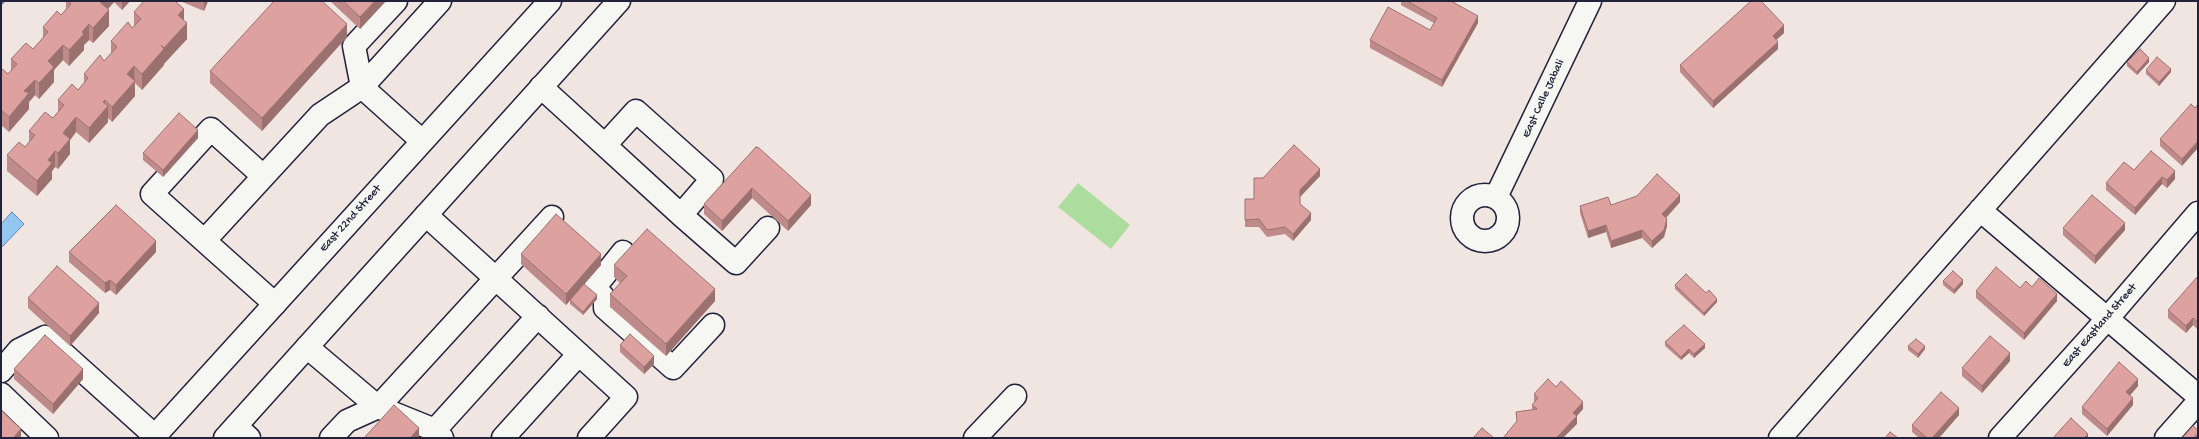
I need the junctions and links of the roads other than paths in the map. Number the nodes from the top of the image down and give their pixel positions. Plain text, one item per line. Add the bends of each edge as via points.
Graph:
1 (396, 1) edge
2 (440, 1) edge
3 (550, 1) edge
4 (618, 1) edge
5 (1590, 1) edge
6 (2164, 1) edge
7 (362, 87) junction
8 (541, 87) junction
9 (422, 141) junction
10 (605, 146) junction
11 (263, 176) junction
12 (1496, 197) dead end
13 (1980, 210) junction
14 (2198, 212) edge
15 (426, 215) junction
16 (681, 215) junction
17 (552, 217) edge
18 (768, 228) dead end
19 (205, 240) junction
20 (623, 252) dead end
21 (496, 279) junction
22 (275, 304) junction
23 (538, 316) junction
24 (2107, 319) junction
25 (713, 325) dead end
26 (307, 347) junction
27 (579, 354) junction
28 (1, 371) edge
29 (1, 394) edge
30 (1014, 396) dead end
31 (2198, 396) edge
32 (2198, 402) edge
33 (382, 417) junction
34 (237, 434) edge
35 (438, 435) edge
36 (154, 437) edge
37 (47, 438) edge
38 (330, 438) edge
39 (503, 438) edge
40 (589, 438) edge
41 (975, 438) edge
42 (1780, 438) edge
43 (2000, 438) edge
44 (2166, 438) edge

1 - 7 main road via 354,46
2 - 7 main road
3 - 9 main road, East 22nd Street
4 - 8 main road
5 - 12 main road, East Calle Jabali
6 - 13 main road
7 - 9 main road
7 - 11 main road via 320,115
8 - 10 main road
8 - 15 main road
9 - 22 main road, East 22nd Street
10 - 16 main road
10 - 16 main road via 636,110 712,180
11 - 19 main road
11 - 19 main road via 210,129 152,194
13 - 24 main road
13 - 42 main road
14 - 24 main road, East Eastland Street
15 - 21 main road
15 - 26 main road
16 - 18 main road via 736,263
17 - 21 main road
19 - 22 main road
20 - 25 main road via 595,287 605,299 605,308 673,368
21 - 23 main road
21 - 33 main road
22 - 36 main road, East 22nd Street
23 - 27 main road
23 - 35 main road
24 - 31 main road
24 - 43 main road, East Eastland Street
26 - 33 main road
26 - 34 main road
27 - 39 main road
27 - 40 main road via 626,397
28 - 36 main road via 19,350 45,337
29 - 37 main road
30 - 41 main road
32 - 44 main road
33 - 35 main road
33 - 38 main road via 347,421

